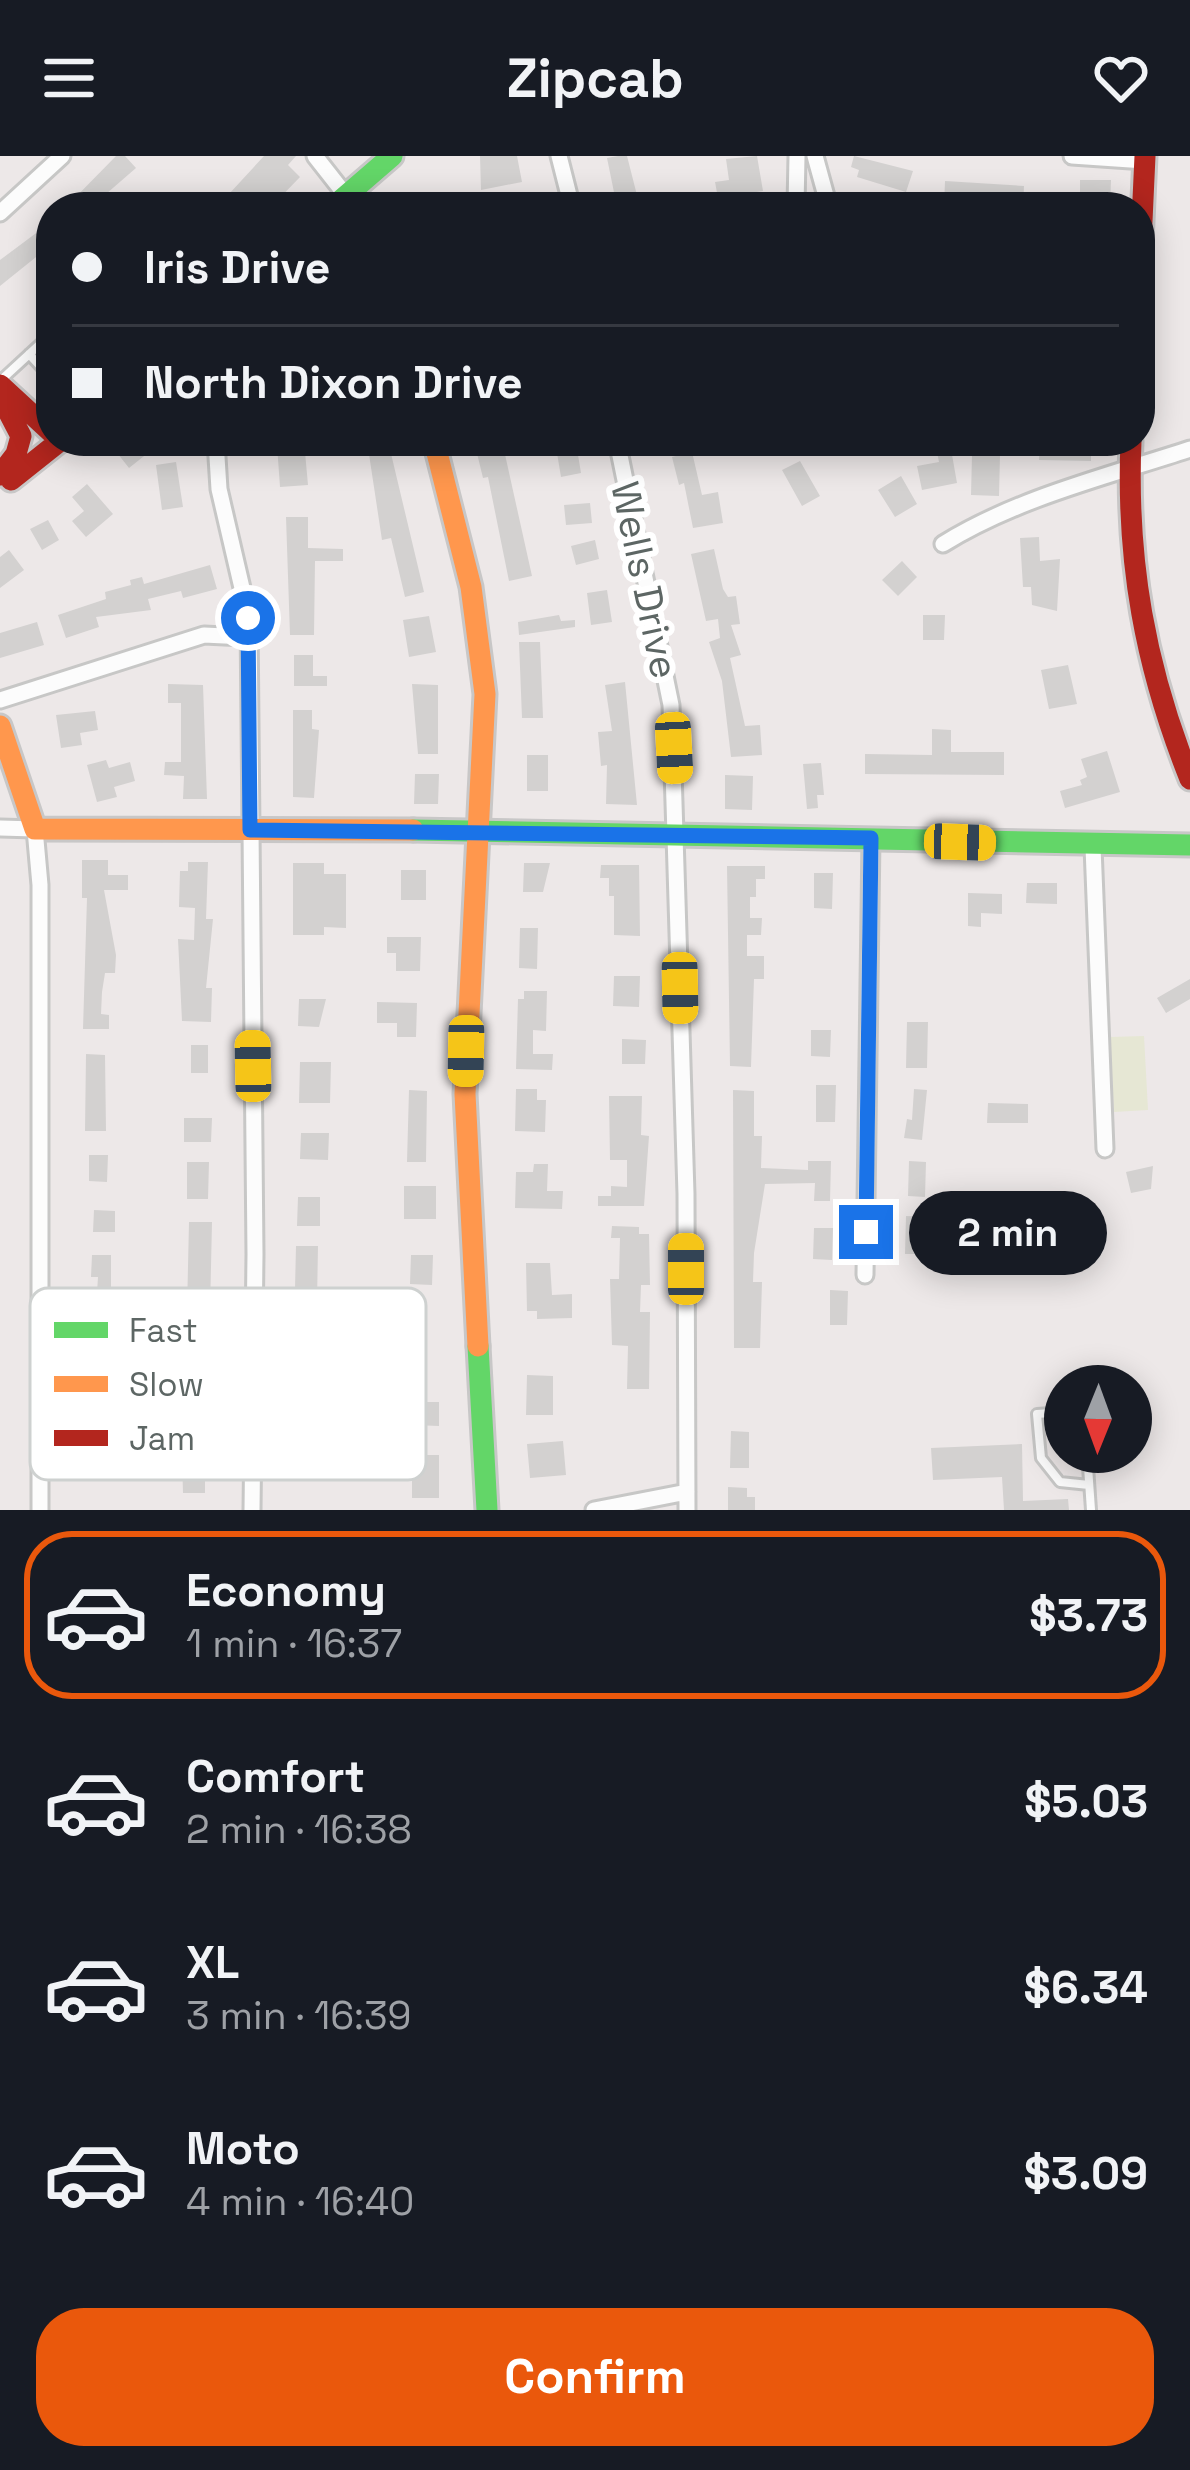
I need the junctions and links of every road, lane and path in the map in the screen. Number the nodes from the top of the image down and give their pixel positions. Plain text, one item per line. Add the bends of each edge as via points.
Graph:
1 (62, 156) edge
2 (315, 156) edge
3 (392, 156) edge
4 (560, 156) edge
5 (797, 156) edge
6 (815, 156) edge
7 (1072, 156) edge
8 (1145, 158) edge
9 (338, 192) edge
10 (356, 192) edge
11 (568, 192) edge
12 (796, 192) edge
13 (825, 192) edge
14 (1143, 192) edge
15 (0, 212) edge
16 (36, 347) edge
17 (28, 354) junction
18 (36, 362) edge
19 (0, 383) edge
20 (0, 396) edge
21 (36, 418) edge
22 (1190, 449) edge
23 (41, 456) edge
24 (218, 456) edge
25 (437, 456) edge
26 (619, 456) edge
27 (1130, 456) edge
28 (1130, 469) junction
29 (0, 475) edge
30 (0, 489) edge
31 (943, 544) dead end
32 (245, 637) junction
33 (0, 700) edge
34 (0, 726) edge
35 (1190, 779) edge
36 (0, 828) edge
37 (35, 829) junction
38 (250, 830) junction
39 (476, 830) junction
40 (678, 836) junction
41 (871, 838) junction
42 (1190, 845) edge
43 (1093, 847) junction
44 (1105, 1149) dead end
45 (865, 1275) dead end
46 (42, 1288) edge
47 (254, 1288) edge
48 (1044, 1414) edge
49 (1044, 1462) edge
50 (1053, 1473) edge
51 (1088, 1473) edge
52 (40, 1480) edge
53 (251, 1480) edge
54 (1089, 1484) junction
55 (687, 1501) edge
56 (40, 1510) edge
57 (251, 1510) edge
58 (487, 1510) edge
59 (594, 1510) edge
60 (1091, 1510) edge

1 - 15 street
2 - 9 street
3 - 10 street
4 - 11 street
5 - 12 street
6 - 13 street
7 - 8 street
8 - 14 street
16 - 17 lane
17 - 18 lane
17 - 19 lane
19 - 21 street
20 - 29 street via 24,432 23,448
22 - 28 street
23 - 30 street
24 - 32 street via 224,516 247,592
25 - 39 street via 480,644
26 - 40 street, Wells Drive via 671,705
27 - 28 street
28 - 31 street via 971,526
28 - 35 street via 1130,562 1142,650
32 - 33 street via 204,634
32 - 38 street
34 - 37 street
36 - 37 street
37 - 38 street
37 - 46 street
38 - 39 street
38 - 47 street
39 - 40 street
39 - 58 street via 465,1094
40 - 41 street
40 - 55 street, Wells Drive
41 - 43 street
41 - 45 street
42 - 43 street
43 - 44 street
48 - 49 lane via 1037,1414
50 - 54 lane via 1060,1482
51 - 54 lane
52 - 56 street
53 - 57 street
54 - 60 lane
55 - 59 street

